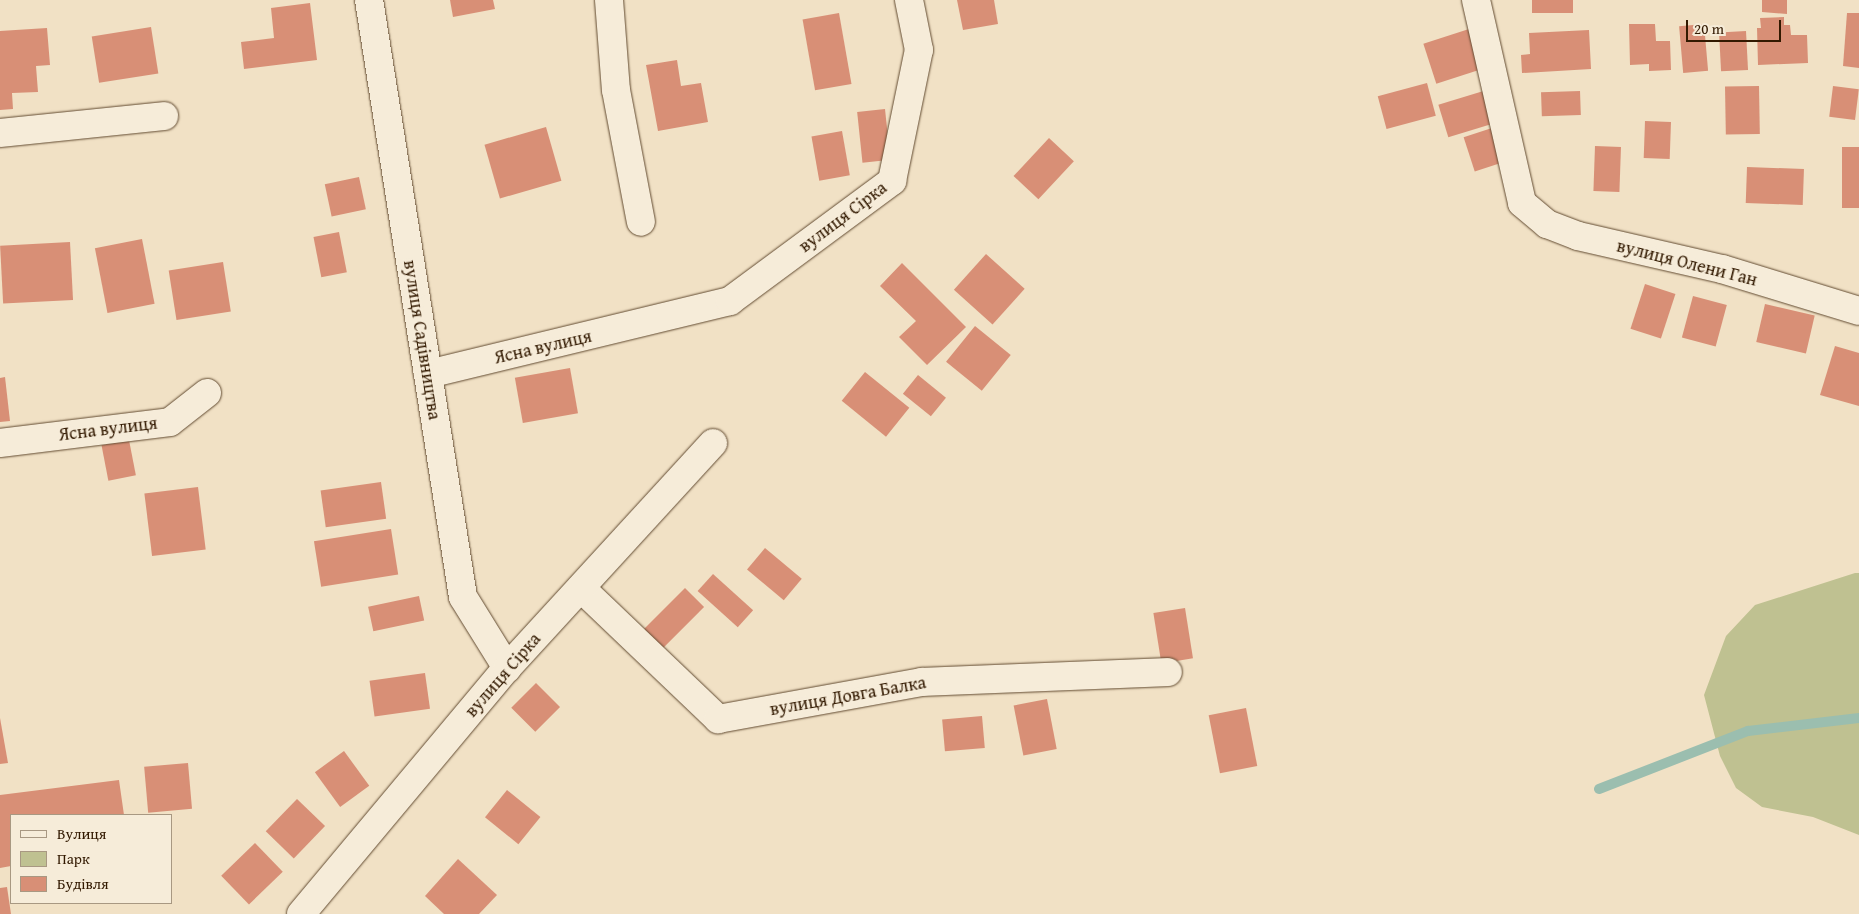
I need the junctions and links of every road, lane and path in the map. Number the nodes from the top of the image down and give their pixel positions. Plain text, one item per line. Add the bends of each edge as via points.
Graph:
1 (369, 0) edge
2 (609, 0) edge
3 (909, 0) edge
4 (1476, 0) edge
5 (164, 116) dead end
6 (0, 133) edge
7 (640, 222) dead end
8 (1859, 311) edge
9 (659, 321) joint
10 (428, 374) junction
11 (207, 393) dead end
12 (0, 443) edge
13 (713, 443) dead end
14 (581, 588) junction
15 (507, 668) junction
16 (1168, 672) dead end
17 (301, 914) edge

1 - 10 street, вулиця Садівництва
2 - 7 street via 616,90
3 - 9 street, вулиця Сірка via 919,50 892,180 730,301
4 - 8 street, вулиця Олени Ган via 1522,202 1547,224 1578,236 1722,269
5 - 6 street
9 - 10 street, Ясна вулиця
10 - 15 street, вулиця Садівництва via 463,597
11 - 12 street, Ясна вулиця via 170,422
13 - 14 street, вулиця Сірка
14 - 15 street, вулиця Сірка
14 - 16 street, вулиця Довга Балка via 718,719 922,682
15 - 17 street, вулиця Сірка

